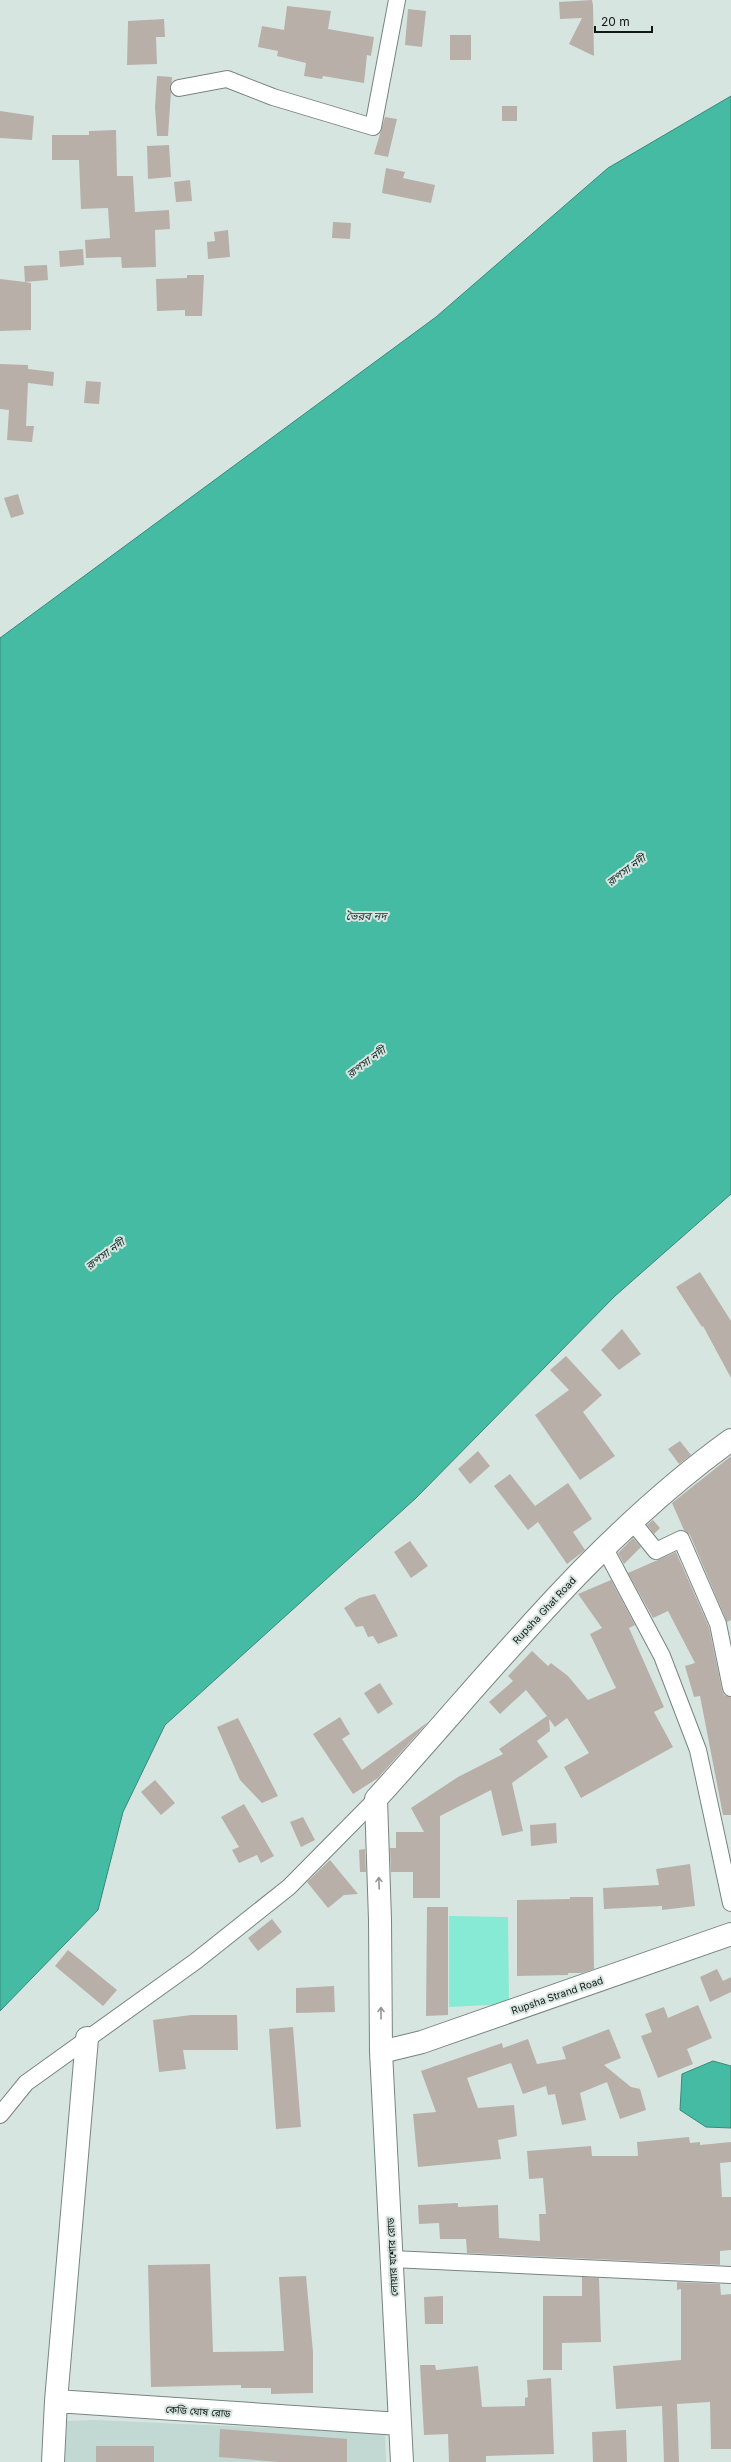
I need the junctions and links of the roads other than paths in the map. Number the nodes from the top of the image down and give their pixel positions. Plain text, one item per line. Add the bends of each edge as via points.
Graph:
1 (397, 0) edge
2 (180, 88) dead end
3 (731, 1440) edge
4 (631, 1520) junction
5 (604, 1546) junction
6 (731, 1688) edge
7 (376, 1799) junction
8 (731, 1903) edge
9 (731, 1934) edge
10 (87, 2038) junction
11 (381, 2052) junction
12 (0, 2115) edge
13 (392, 2259) junction
14 (731, 2275) edge
15 (56, 2401) junction
16 (400, 2424) junction
17 (53, 2462) edge
18 (402, 2462) edge

1 - 2 street via 373,127 273,97 227,79
3 - 4 street, Rupsha Ghat Road
4 - 5 street, Rupsha Ghat Road
4 - 6 street via 656,1551 681,1539 718,1624
5 - 7 street, Rupsha Ghat Road via 538,1614
5 - 8 street via 662,1656 698,1750
7 - 10 street via 288,1887 196,1961
11 -> 7 street, লোয়ার যশোর রোড
9 - 11 street, Rupsha Strand Road via 422,2042
10 - 12 street via 26,2083
10 - 15 street
11 - 13 street, লোয়ার যশোর রোড
13 - 14 street
13 - 16 street, লোয়ার যশোর রোড
15 - 16 street, কেডি ঘোষ রোড
15 - 17 street
16 - 18 street, লোয়ার যশোর রোড

